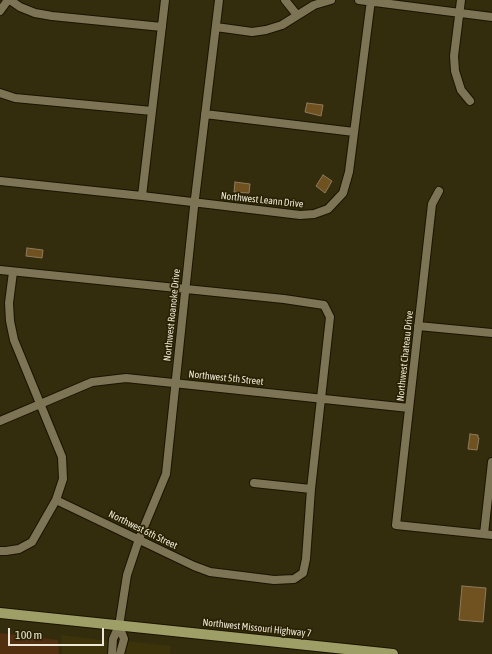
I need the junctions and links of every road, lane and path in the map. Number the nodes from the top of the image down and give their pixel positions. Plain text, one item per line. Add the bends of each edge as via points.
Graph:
1 (9, 0) edge
2 (165, 0) edge
3 (219, 0) edge
4 (285, 0) edge
5 (331, 0) edge
6 (359, 0) edge
7 (371, 0) edge
8 (461, 0) edge
9 (0, 11) edge
10 (459, 13) junction
11 (297, 15) junction
12 (492, 17) edge
13 (162, 27) junction
14 (216, 27) junction
15 (0, 93) edge
16 (470, 101) dead end
17 (152, 112) junction
18 (205, 114) junction
19 (354, 132) junction
20 (0, 181) edge
21 (439, 191) dead end
22 (142, 196) junction
23 (194, 202) junction
24 (0, 270) edge
25 (12, 272) junction
26 (185, 290) junction
27 (418, 326) junction
28 (492, 334) edge
29 (175, 383) junction
30 (321, 398) junction
31 (41, 404) junction
32 (409, 408) junction
33 (0, 421) edge
34 (492, 462) edge
35 (254, 484) dead end
36 (312, 489) junction
37 (56, 500) junction
38 (488, 535) edge
39 (139, 539) junction
40 (0, 551) edge
41 (0, 613) edge
42 (119, 626) junction
43 (343, 651) edge
44 (112, 654) edge
45 (120, 654) edge
46 (393, 654) edge

1 - 9 street
1 - 13 street via 20,8 41,14
2 - 13 street
3 - 14 street, Northwest Roanoke Drive
4 - 11 street
5 - 11 street via 314,5
6 - 7 street
7 - 10 street
7 - 19 street, Northwest Leann Drive
8 - 10 street
10 - 12 street
10 - 16 street via 454,56 455,71 461,90
11 - 14 street via 282,25 266,30 252,32
13 - 17 street
14 - 18 street, Northwest Roanoke Drive
15 - 17 street via 15,98
17 - 22 street
18 - 19 street
18 - 23 street, Northwest Roanoke Drive
19 - 23 street, Northwest Leann Drive via 350,172 343,193 328,209 300,215
20 - 22 street, Northwest Leann Drive
21 - 27 street, Northwest Chateau Drive via 432,204
22 - 23 street, Northwest Leann Drive
23 - 26 street, Northwest Roanoke Drive
24 - 25 street
25 - 26 street
25 - 31 street via 10,322 14,340
26 - 29 street, Northwest Roanoke Drive
26 - 30 street via 324,305 330,317
27 - 28 street
27 - 32 street, Northwest Chateau Drive
29 - 30 street, Northwest 5th Street
29 - 31 street, Northwest 5th Street via 126,378 92,382
29 - 39 street, Northwest Roanoke Drive via 166,474
30 - 32 street, Northwest 5th Street
30 - 36 street
31 - 33 street, Northwest 5th Street
31 - 37 street via 62,457 63,479
32 - 38 street, Northwest Chateau Drive via 396,525
34 - 38 street
35 - 36 street
36 - 39 street, Northwest 6th Street via 306,559 303,573 294,579 274,580 210,572
37 - 39 street, Northwest 6th Street
37 - 40 street via 32,542 19,549
39 - 42 street, Northwest Roanoke Drive via 127,574
41 - 42 main road, Northwest Missouri Highway 7
42 - 43 main road, Northwest Missouri Highway 7
42 - 44 street via 113,639
42 - 45 street via 124,639
43 - 46 main road, Northwest Missouri Highway 7

